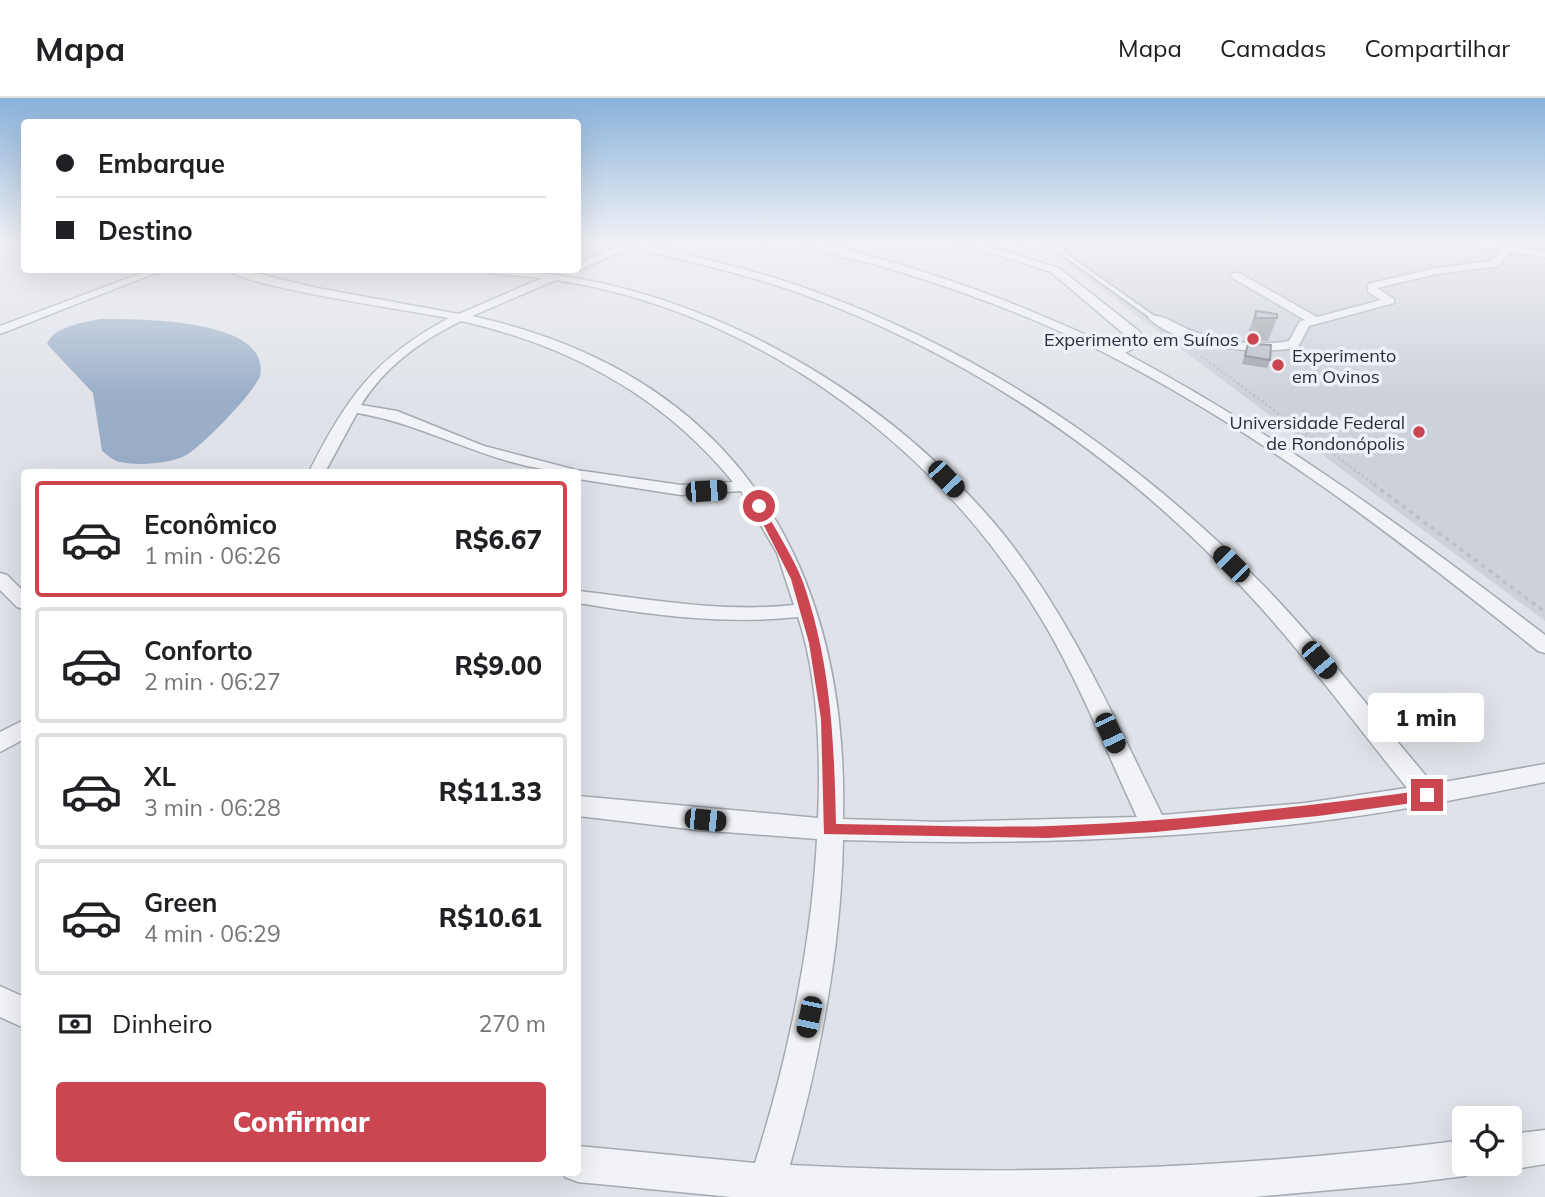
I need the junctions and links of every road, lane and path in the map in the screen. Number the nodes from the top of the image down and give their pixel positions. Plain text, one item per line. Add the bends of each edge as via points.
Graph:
1 (94, 294) edge
2 (336, 294) edge
3 (516, 294) edge
4 (623, 294) edge
5 (809, 294) edge
6 (978, 294) edge
7 (1085, 294) edge
8 (1120, 294) edge
9 (1269, 294) edge
10 (1380, 294) edge
11 (466, 316) junction
12 (1154, 318) joint
13 (1314, 320) junction
14 (0, 330) edge
15 (1112, 352) junction
16 (1196, 352) dead end
17 (353, 408) junction
18 (319, 469) edge
19 (558, 469) edge
20 (581, 474) edge
21 (743, 486) junction
22 (0, 579) edge
23 (581, 597) edge
24 (21, 600) edge
25 (806, 610) junction
26 (1545, 612) edge
27 (1545, 646) edge
28 (21, 730) edge
29 (0, 743) edge
30 (1545, 773) edge
31 (1427, 795) junction
32 (581, 806) edge
33 (1155, 827) junction
34 (829, 830) junction
35 (0, 1001) edge
36 (21, 1012) edge
37 (1545, 1147) edge
38 (1522, 1150) edge
39 (1452, 1159) edge
40 (581, 1164) edge
41 (766, 1189) edge

1 - 14 street
2 - 11 street
3 - 11 street
4 - 33 street via 741,336 824,380 915,449 986,524 1039,599 1092,694
5 - 31 street via 966,362 1067,425 1178,513 1304,642
6 - 15 street
7 - 15 street via 1136,335 1132,346
8 - 12 lane
9 - 13 street
10 - 13 street via 1390,301
11 - 17 street via 390,361 368,383
11 - 21 street via 557,345 629,381 699,435
12 - 13 street via 1189,335 1273,349 1294,344 1304,324
15 - 27 street via 1219,411 1316,474 1430,555
16 - 26 path
17 - 18 street
17 - 19 street via 392,414 479,449
20 - 21 street via 681,491
21 - 25 street via 785,552
22 - 24 street
23 - 25 street via 738,614
25 - 34 street via 827,719
28 - 29 street
30 - 31 street
31 - 33 street
32 - 34 street
33 - 34 street via 1048,832
34 - 41 street via 822,935 809,1017
35 - 36 street
37 - 38 street
39 - 41 street via 1268,1178 1104,1186
40 - 41 street

